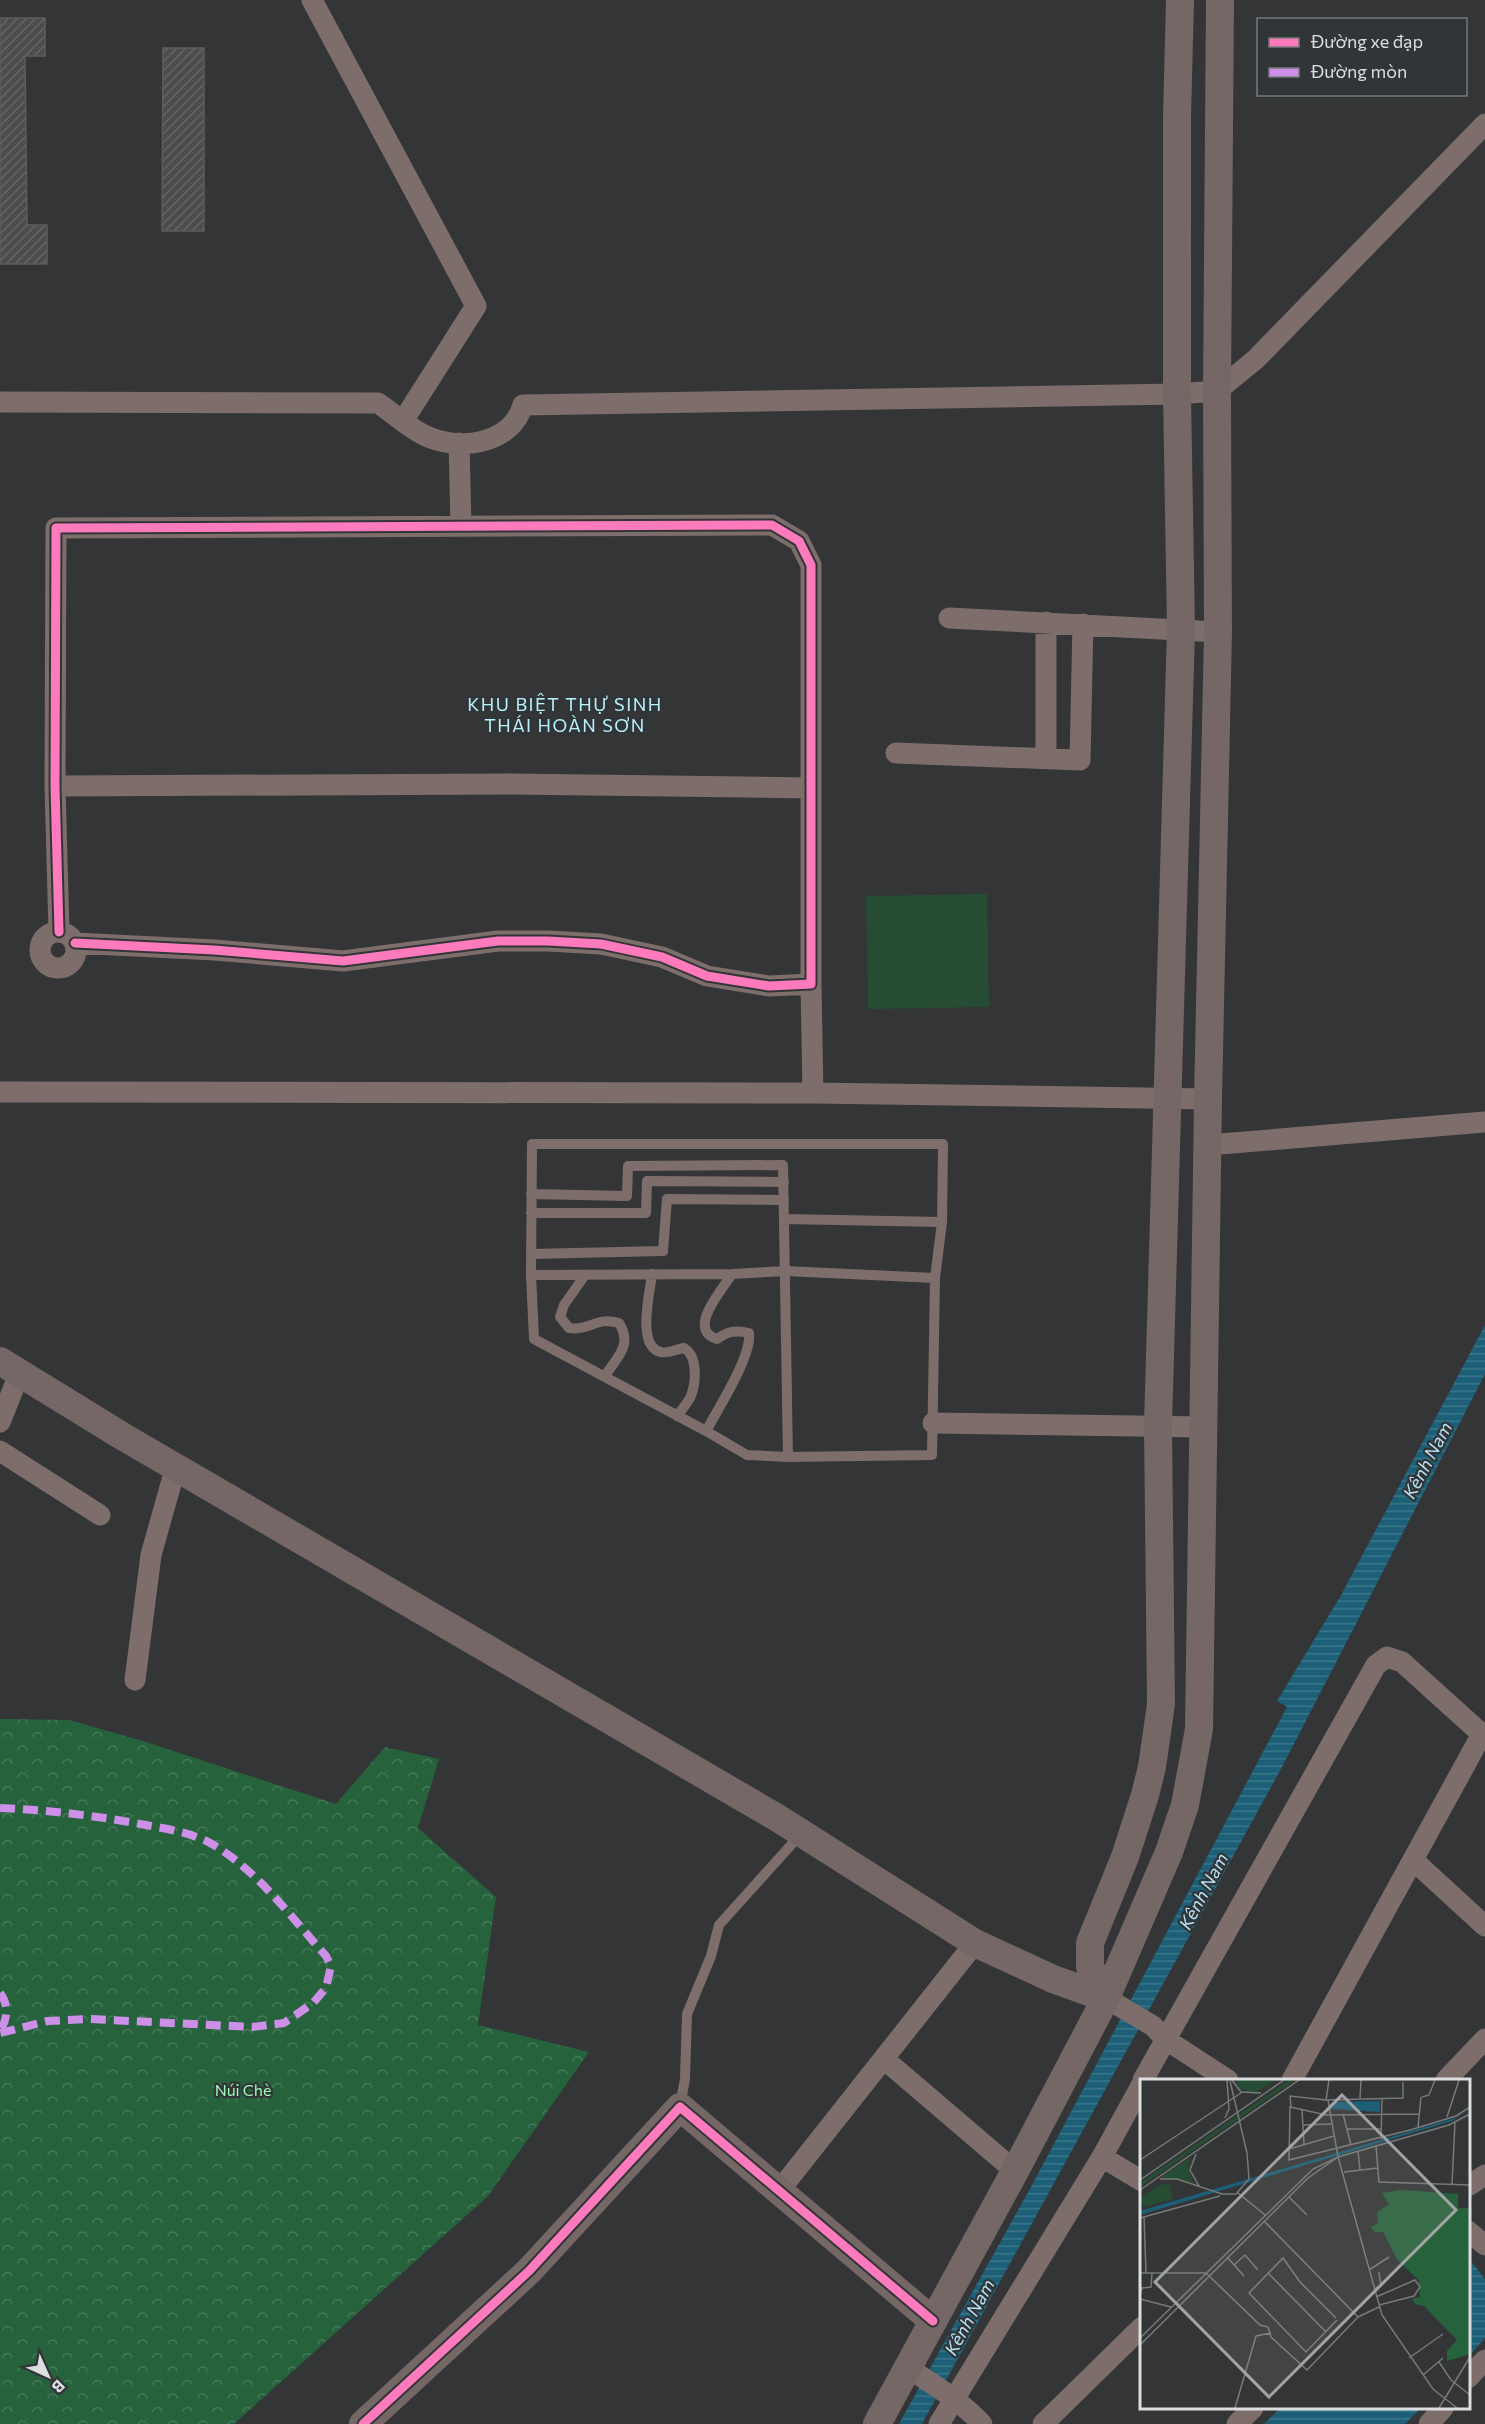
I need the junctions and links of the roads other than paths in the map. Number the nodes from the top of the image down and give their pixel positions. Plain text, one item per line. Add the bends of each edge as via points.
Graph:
1 (312, 0) edge
2 (1180, 0) edge
3 (1220, 0) edge
4 (1485, 124) edge
5 (1217, 391) junction
6 (1177, 394) junction
7 (0, 402) edge
8 (403, 421) junction
9 (459, 443) junction
10 (461, 526) junction
11 (949, 618) dead end
12 (1046, 622) junction
13 (1083, 624) junction
14 (1181, 629) junction
15 (1218, 632) junction
16 (896, 753) dead end
17 (1046, 757) junction
18 (55, 786) junction
19 (811, 788) junction
20 (811, 984) junction
21 (0, 1092) edge
22 (813, 1093) junction
23 (1208, 1099) junction
24 (1166, 1100) junction
25 (1485, 1122) edge
26 (1208, 1145) junction
27 (783, 1182) junction
28 (531, 1194) junction
29 (784, 1200) junction
30 (531, 1213) junction
31 (784, 1218) junction
32 (942, 1222) junction
33 (531, 1254) junction
34 (784, 1271) junction
35 (652, 1274) junction
36 (732, 1274) junction
37 (531, 1275) junction
38 (585, 1275) junction
39 (935, 1278) junction
40 (10, 1367) edge
41 (605, 1376) junction
42 (677, 1416) junction
43 (0, 1422) edge
44 (933, 1423) junction
45 (1158, 1425) junction
46 (1204, 1427) junction
47 (706, 1431) junction
48 (0, 1451) edge
49 (788, 1457) junction
50 (176, 1466) junction
51 (100, 1515) dead end
52 (135, 1680) dead end
53 (1484, 1736) edge
54 (802, 1832) junction
55 (1413, 1860) junction
56 (1485, 1926) edge
57 (975, 1943) junction
58 (1106, 1998) junction
59 (1159, 2032) junction
60 (1485, 2039) edge
61 (884, 2059) junction
62 (1143, 2079) edge
63 (1227, 2079) edge
64 (1293, 2079) edge
65 (1447, 2079) edge
66 (1140, 2086) edge
67 (680, 2107) junction
68 (1102, 2157) junction
69 (1015, 2171) junction
70 (1485, 2175) edge
71 (1140, 2180) edge
72 (1470, 2185) edge
73 (779, 2191) junction
74 (1470, 2233) edge
75 (1485, 2246) edge
76 (933, 2321) junction
77 (1140, 2329) edge
78 (1485, 2360) edge
79 (908, 2368) junction
80 (1470, 2376) edge
81 (950, 2395) junction
82 (1252, 2409) edge
83 (1442, 2409) edge
84 (363, 2424) edge
85 (877, 2424) edge
86 (939, 2424) edge
87 (982, 2424) edge
88 (1043, 2424) edge
89 (1237, 2424) edge
90 (1429, 2424) edge

1 - 8 street via 476,306
2 - 6 main road
3 - 5 main road
4 - 5 street via 1256,359
5 - 6 street
5 - 15 main road
6 - 9 street via 523,405 511,428 489,440
6 - 14 main road
7 - 8 street via 378,402
8 - 9 street via 425,436
9 - 10 street
10 - 18 street via 56,528
10 - 19 street via 772,525 799,541 811,565
11 - 12 street
12 - 13 street
12 - 17 street
13 - 14 street
13 - 17 street via 1080,760
14 - 15 street
14 - 24 main road
15 - 23 main road
16 - 17 street
18 - 19 street via 511,784
18 - 20 street via 67,938 343,961 498,941 601,944 652,955 707,976 769,986
19 - 20 street
20 - 22 street
21 - 22 street
22 - 24 street
23 - 24 street
23 - 26 main road
24 - 45 main road
25 - 26 street
26 - 46 main road
27 - 28 lane via 783,1165 628,1166 627,1196
27 - 29 lane
27 - 30 lane via 647,1181 646,1213
28 - 30 lane
28 - 32 lane via 532,1144 943,1144
29 - 31 lane
29 - 33 lane via 667,1199 663,1251
30 - 33 lane
31 - 32 lane
31 - 34 lane
32 - 39 lane
33 - 37 lane
34 - 36 lane
34 - 39 lane
34 - 49 lane
35 - 36 lane
35 - 38 lane
35 - 42 lane via 646,1310 647,1341 652,1349 661,1352 684,1348 694,1360 691,1397
36 - 47 lane via 703,1324 710,1337 717,1339 738,1330 749,1334 750,1343
37 - 38 lane
37 - 41 lane via 534,1339
38 - 41 lane via 564,1305 561,1317 569,1328 579,1329 606,1319 619,1323 626,1334 625,1345
39 - 44 lane
40 - 43 street
40 - 50 main road
41 - 42 lane
42 - 47 lane
44 - 45 street
44 - 49 lane via 932,1455
45 - 46 street
45 - 58 main road via 1161,1704 1145,1795 1090,1942 1090,1967
46 - 58 main road via 1199,1729 1194,1765 1169,1852
47 - 49 lane via 747,1455
48 - 51 street
50 - 52 street via 151,1555
50 - 54 main road
53 - 55 street
53 - 59 street via 1402,1662 1387,1657 1376,1665
54 - 57 main road
54 - 67 lane via 719,1925 687,2014
55 - 56 street
55 - 64 street
57 - 58 main road
57 - 61 street
58 - 59 street
58 - 69 main road
59 - 62 street
59 - 63 street
60 - 65 street
61 - 69 street
61 - 73 street
66 - 68 street
67 - 73 main road
67 - 84 main road via 529,2271
68 - 71 street
68 - 81 street
69 - 76 main road
70 - 72 street
73 - 76 main road
74 - 75 street
76 - 79 main road
77 - 88 street
78 - 80 street
79 - 81 street
79 - 85 main road
81 - 86 street
81 - 87 street
82 - 89 street
83 - 90 street

